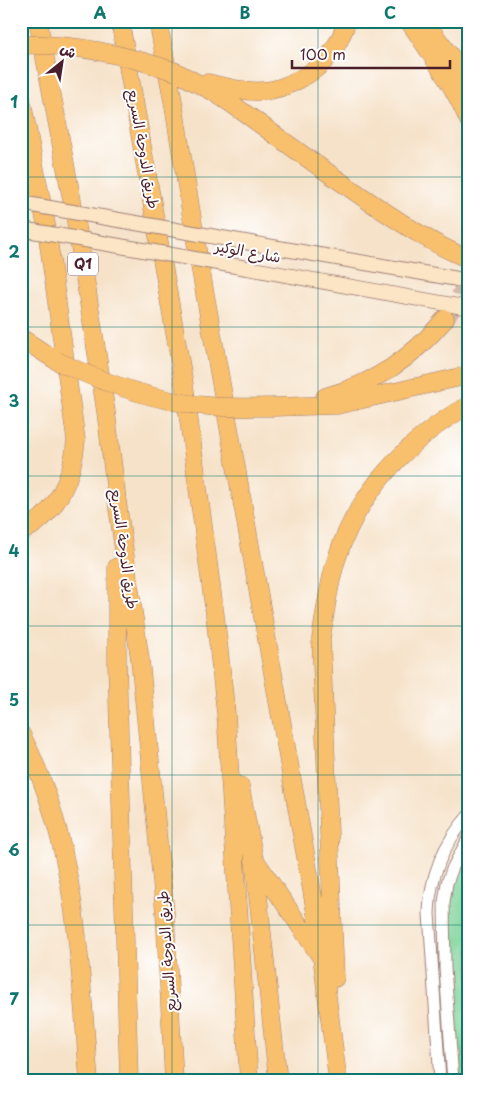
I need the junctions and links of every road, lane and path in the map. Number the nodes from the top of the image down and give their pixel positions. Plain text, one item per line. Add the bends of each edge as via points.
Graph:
1 (38, 21) edge
2 (120, 21) edge
3 (158, 21) edge
4 (347, 21) edge
5 (409, 21) edge
6 (424, 21) edge
7 (21, 44) edge
8 (182, 75) junction
9 (469, 81) edge
10 (21, 98) edge
11 (469, 121) edge
12 (21, 203) edge
13 (21, 229) edge
14 (469, 259) edge
15 (469, 281) edge
16 (469, 308) edge
17 (445, 319) tunnel mouth
18 (21, 338) edge
19 (21, 348) edge
20 (52, 358) junction
21 (469, 375) edge
22 (469, 405) edge
23 (282, 407) junction
24 (118, 509) junction
25 (21, 532) edge
26 (226, 714) junction
27 (21, 734) edge
28 (469, 815) edge
29 (469, 837) edge
30 (254, 858) junction
31 (322, 959) junction
32 (88, 1081) edge
33 (129, 1081) edge
34 (174, 1081) edge
35 (249, 1081) edge
36 (278, 1081) edge
37 (339, 1081) edge
38 (440, 1081) edge
39 (452, 1081) edge

1 - 24 highway, طريق الدوحة السريع / Q1 via 77,226
2 - 26 highway, طريق الدوحة السريع via 184,384
3 - 31 highway
4 - 8 highway via 329,56 300,79 282,87 262,91 240,90
5 - 11 highway via 462,104
6 - 9 highway
7 - 8 highway, bridge via 96,50 136,59
8 - 14 highway via 229,102 404,225
10 - 25 highway via 46,224 76,440 67,484 42,518
12 - 15 main road, شارع الوكير, bridge
13 - 16 main road, شارع الوكير, bridge
17 - 23 highway via 420,347 385,374 335,395
18 - 20 highway
19 - 20 highway
20 - 23 highway, bridge via 116,386 172,400 206,406
21 - 23 highway via 337,405
22 - 37 highway via 434,426 382,477 348,531 336,559 327,596 321,639
24 - 33 highway via 117,662
24 - 34 highway, طريق الدوحة السريع via 140,659 157,821
26 - 30 highway
26 - 35 highway, طريق الدوحة السريع
27 - 32 highway via 51,802 63,846 73,898
28 - 38 street via 457,828 438,861 430,897
29 - 39 street via 453,866 444,902
30 - 31 highway
30 - 36 highway
31 - 37 highway

